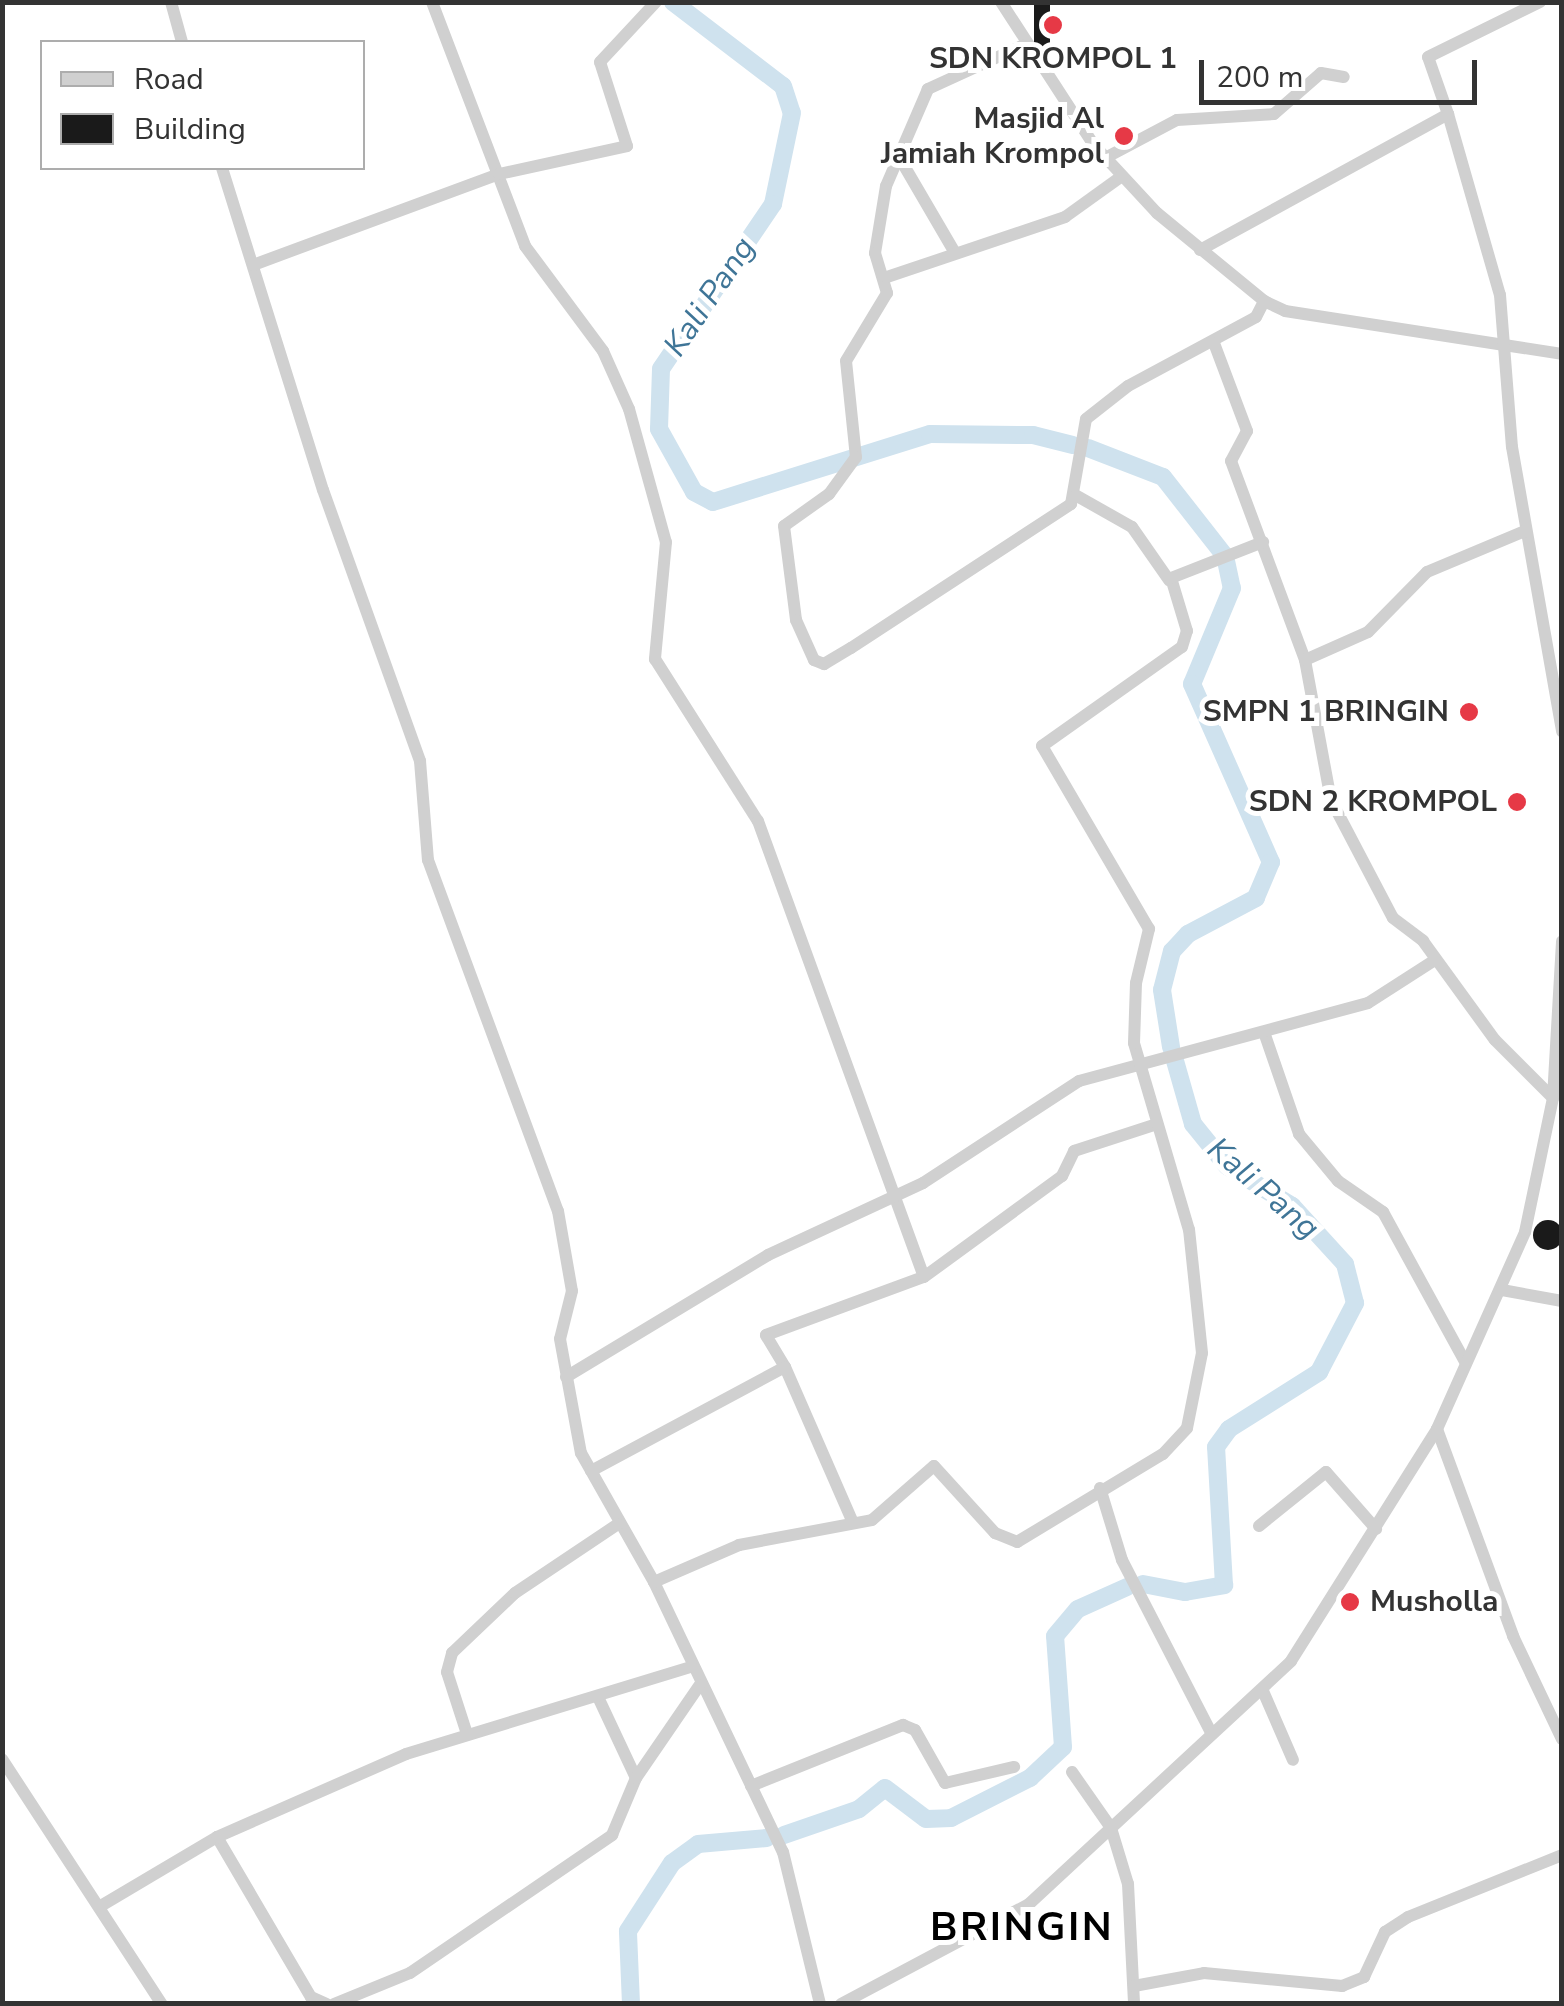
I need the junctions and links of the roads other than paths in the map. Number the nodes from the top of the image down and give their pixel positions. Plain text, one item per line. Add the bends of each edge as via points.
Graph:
1 (171, 2) edge
2 (432, 2) edge
3 (1001, 2) edge
4 (1540, 2) edge
5 (654, 4) edge
6 (181, 40) edge
7 (1024, 45) junction
8 (1344, 76) dead end
9 (1448, 114) junction
10 (899, 156) junction
11 (1108, 157) junction
12 (223, 170) edge
13 (498, 174) junction
14 (1122, 176) junction
15 (1200, 250) junction
16 (954, 251) junction
17 (253, 265) junction
18 (887, 278) junction
19 (1264, 300) junction
20 (1214, 342) junction
21 (1498, 342) junction
22 (1562, 354) edge
23 (1077, 496) junction
24 (1525, 531) junction
25 (1263, 542) junction
26 (1169, 580) junction
27 (1304, 660) junction
28 (1562, 732) edge
29 (1562, 941) edge
30 (1435, 960) junction
31 (1264, 1036) junction
32 (1137, 1063) junction
33 (1553, 1098) junction
34 (1154, 1125) junction
35 (894, 1199) junction
36 (924, 1276) junction
37 (1502, 1290) junction
38 (1562, 1301) edge
39 (1465, 1362) junction
40 (785, 1367) junction
41 (566, 1378) junction
42 (1437, 1429) junction
43 (591, 1471) junction
44 (1100, 1488) junction
45 (852, 1520) junction
46 (618, 1524) junction
47 (1258, 1526) dead end
48 (1376, 1529) junction
49 (654, 1582) junction
50 (691, 1667) junction
51 (699, 1686) junction
52 (1263, 1690) junction
53 (598, 1697) junction
54 (467, 1734) junction
55 (1212, 1734) junction
56 (1562, 1739) edge
57 (2, 1759) edge
58 (1293, 1760) dead end
59 (1014, 1766) dead end
60 (1072, 1772) dead end
61 (636, 1778) junction
62 (752, 1786) junction
63 (1111, 1828) junction
64 (217, 1836) junction
65 (1562, 1854) edge
66 (99, 1907) junction
67 (1134, 1986) junction
68 (162, 2004) edge
69 (331, 2004) edge
70 (820, 2004) edge
71 (841, 2004) edge
72 (1134, 2004) edge

1 - 6 street
2 - 13 street
3 - 7 street
4 - 9 street via 1428,57
5 - 13 street via 600,62 629,145
7 - 10 street via 928,89
7 - 11 street
8 - 11 street via 1321,73 1274,114 1177,120
9 - 15 street
9 - 21 street via 1500,295
10 - 16 street
10 - 18 street via 874,253
11 - 14 street
12 - 17 street
13 - 17 street
13 - 35 street via 525,246 603,350 629,408 666,542 652,649 758,822
14 - 15 street
14 - 16 street via 1065,217
15 - 19 street
16 - 18 street
17 - 41 street via 420,761 428,860 558,1211 572,1272 560,1339
18 - 23 street via 887,292 846,361 856,457 829,494 784,526 796,620 814,660 824,664 896,620
19 - 20 street via 1256,317
19 - 21 street via 1285,311
20 - 23 street via 1128,386 1086,419 1073,464
20 - 25 street via 1247,431 1231,461
21 - 22 street
21 - 24 street
23 - 26 street via 1132,527
24 - 27 street via 1427,572 1368,632
24 - 28 street
25 - 26 street
25 - 27 street
26 - 32 street via 1187,632 1182,648 1042,746 1149,929 1136,983
27 - 30 street via 1331,800 1394,918
29 - 33 street
30 - 31 street via 1368,1003
30 - 33 street via 1495,1040
31 - 32 street
31 - 39 street via 1299,1134 1338,1181 1383,1212
32 - 34 street
32 - 35 street via 1052,1095
33 - 37 street via 1525,1232
34 - 36 street via 1074,1151 1062,1176
34 - 44 street via 1189,1230 1202,1353 1197,1400 1177,1442
35 - 36 street
35 - 41 street via 768,1254
36 - 40 street via 766,1335
37 - 38 street
37 - 39 street
39 - 42 street
40 - 43 street
40 - 45 street
41 - 43 street
42 - 48 street
42 - 56 street via 1514,1636
43 - 46 street
44 - 45 street via 1009,1543 934,1466 881,1515
44 - 55 street via 1122,1560
45 - 49 street via 712,1552
46 - 49 street
46 - 54 street via 515,1593 452,1653 447,1672
47 - 48 street via 1326,1472
48 - 52 street via 1292,1661
49 - 50 street
50 - 51 street
50 - 53 street
51 - 61 street
51 - 62 street
52 - 55 street
52 - 58 street
53 - 54 street
53 - 61 street
54 - 64 street
55 - 63 street
57 - 66 street
59 - 62 street via 945,1783 915,1730 903,1724
60 - 63 street
61 - 69 street via 622,1822 593,1850 410,1973
62 - 70 street via 783,1852
63 - 67 street via 1132,1910
63 - 71 street via 1028,1904
64 - 66 street
64 - 69 street via 311,1997
65 - 67 street via 1408,1917 1386,1932 1364,1978 1342,1986 1204,1972
66 - 68 street
67 - 72 street

